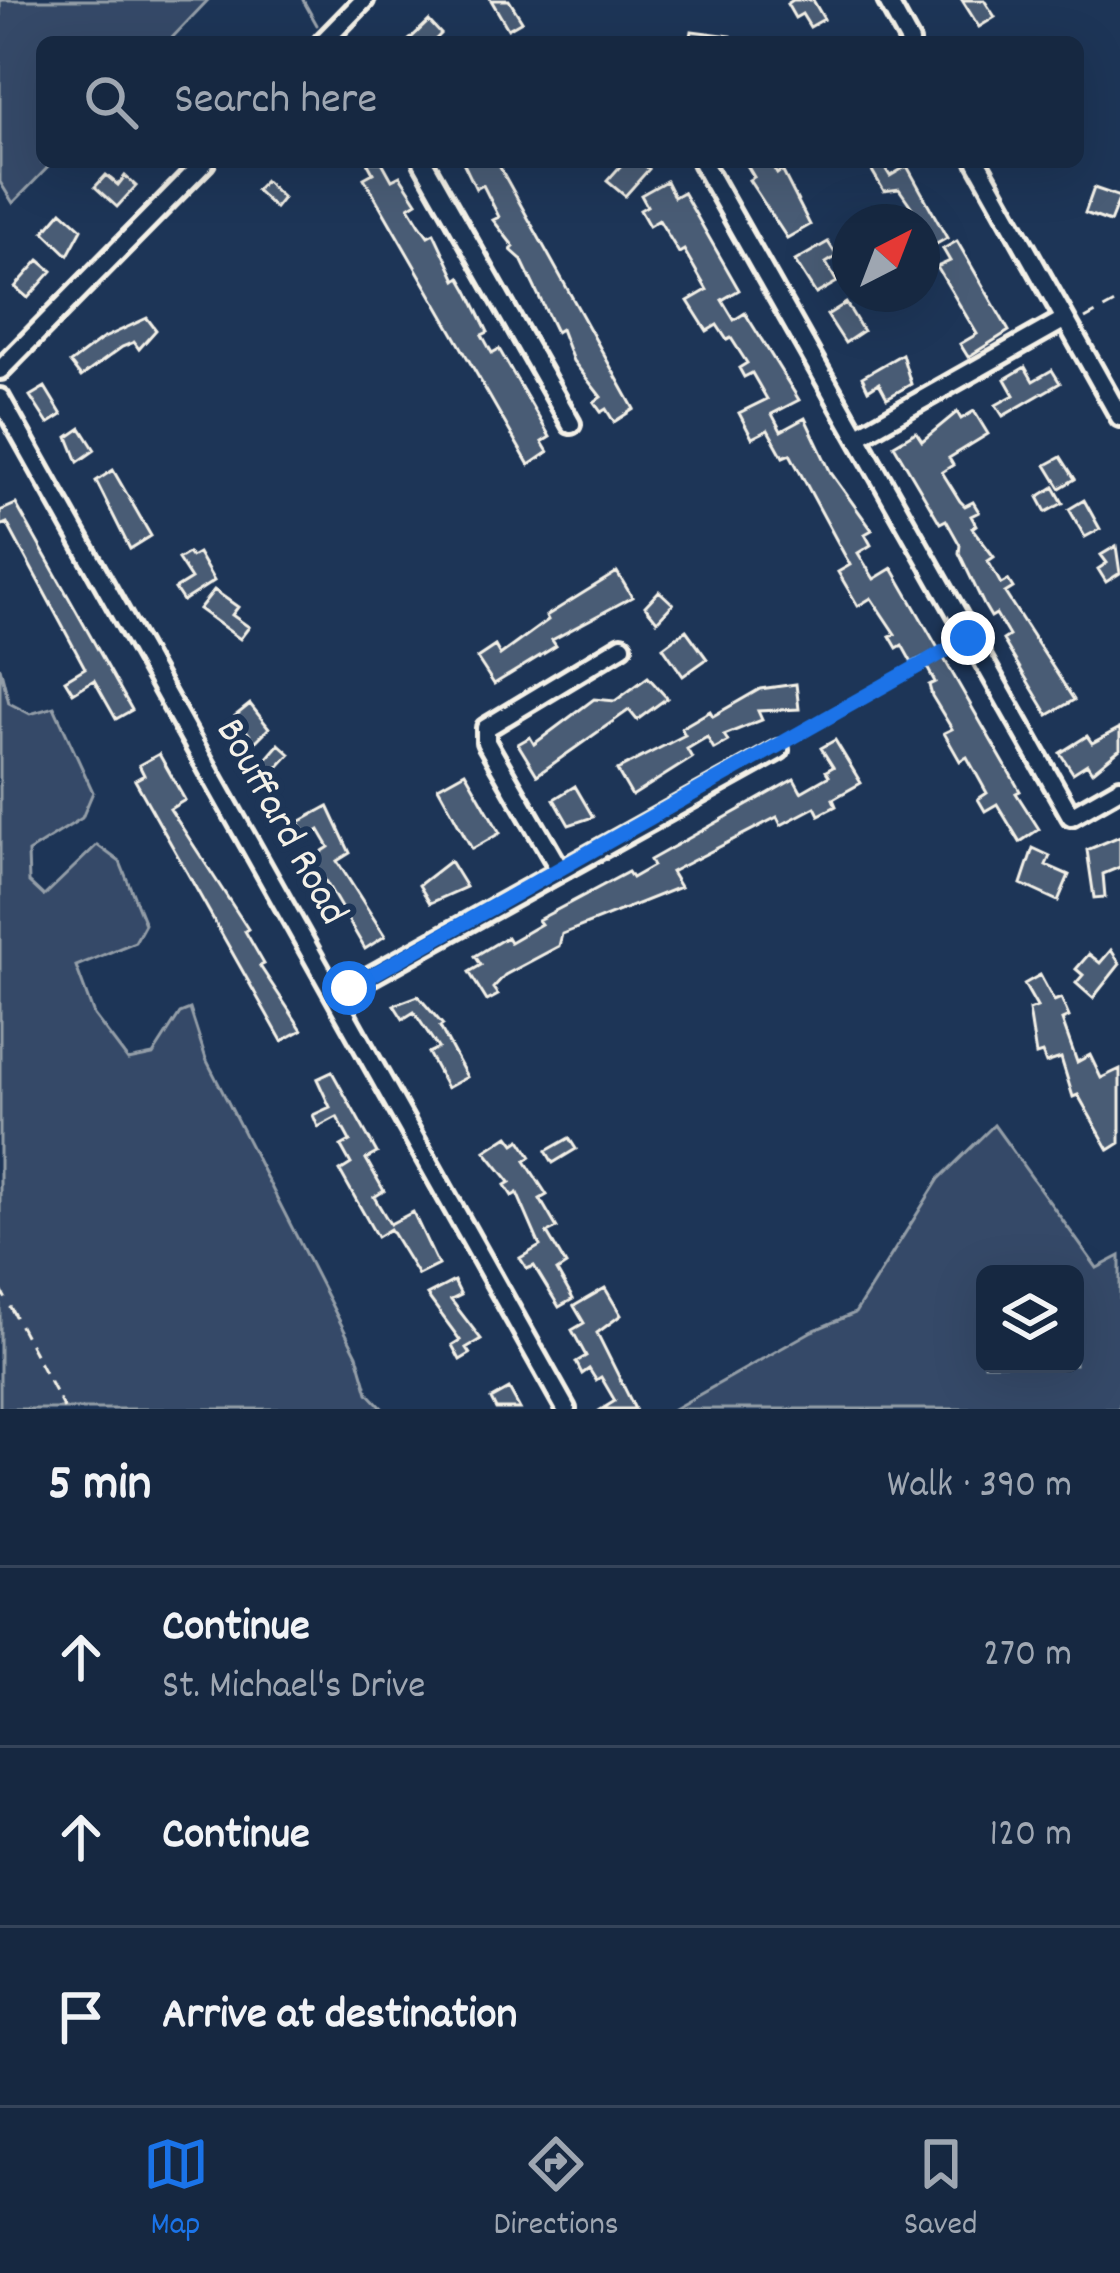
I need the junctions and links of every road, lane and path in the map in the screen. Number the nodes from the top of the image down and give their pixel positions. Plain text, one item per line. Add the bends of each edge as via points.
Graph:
1 (364, 0) edge
2 (887, 0) edge
3 (340, 24) junction
4 (329, 36) edge
5 (347, 36) edge
6 (907, 36) edge
7 (199, 168) edge
8 (427, 168) edge
9 (705, 168) edge
10 (980, 168) edge
11 (1120, 300) edge
12 (1065, 319) junction
13 (1092, 337) dead end
14 (0, 370) edge
15 (0, 398) edge
16 (1120, 417) edge
17 (572, 424) dead end
18 (858, 436) junction
19 (968, 638) junction
20 (622, 646) dead end
21 (779, 750) joint
22 (1120, 788) edge
23 (560, 870) junction
24 (334, 996) junction
25 (0, 1288) edge
26 (64, 1409) edge
27 (566, 1409) edge

1 - 3 street
2 - 6 street
3 - 4 street
3 - 5 street
7 - 14 street
8 - 17 street
9 - 18 street
10 - 12 street
11 - 13 path via 1083,320
12 - 16 street
12 - 18 street
15 - 24 street, Bouffard Road
18 - 19 street
19 - 21 path
19 - 22 street via 1071,816
20 - 23 street via 486,728 486,742
21 - 23 street
23 - 24 street
24 - 27 street, Bouffard Road
25 - 26 path

